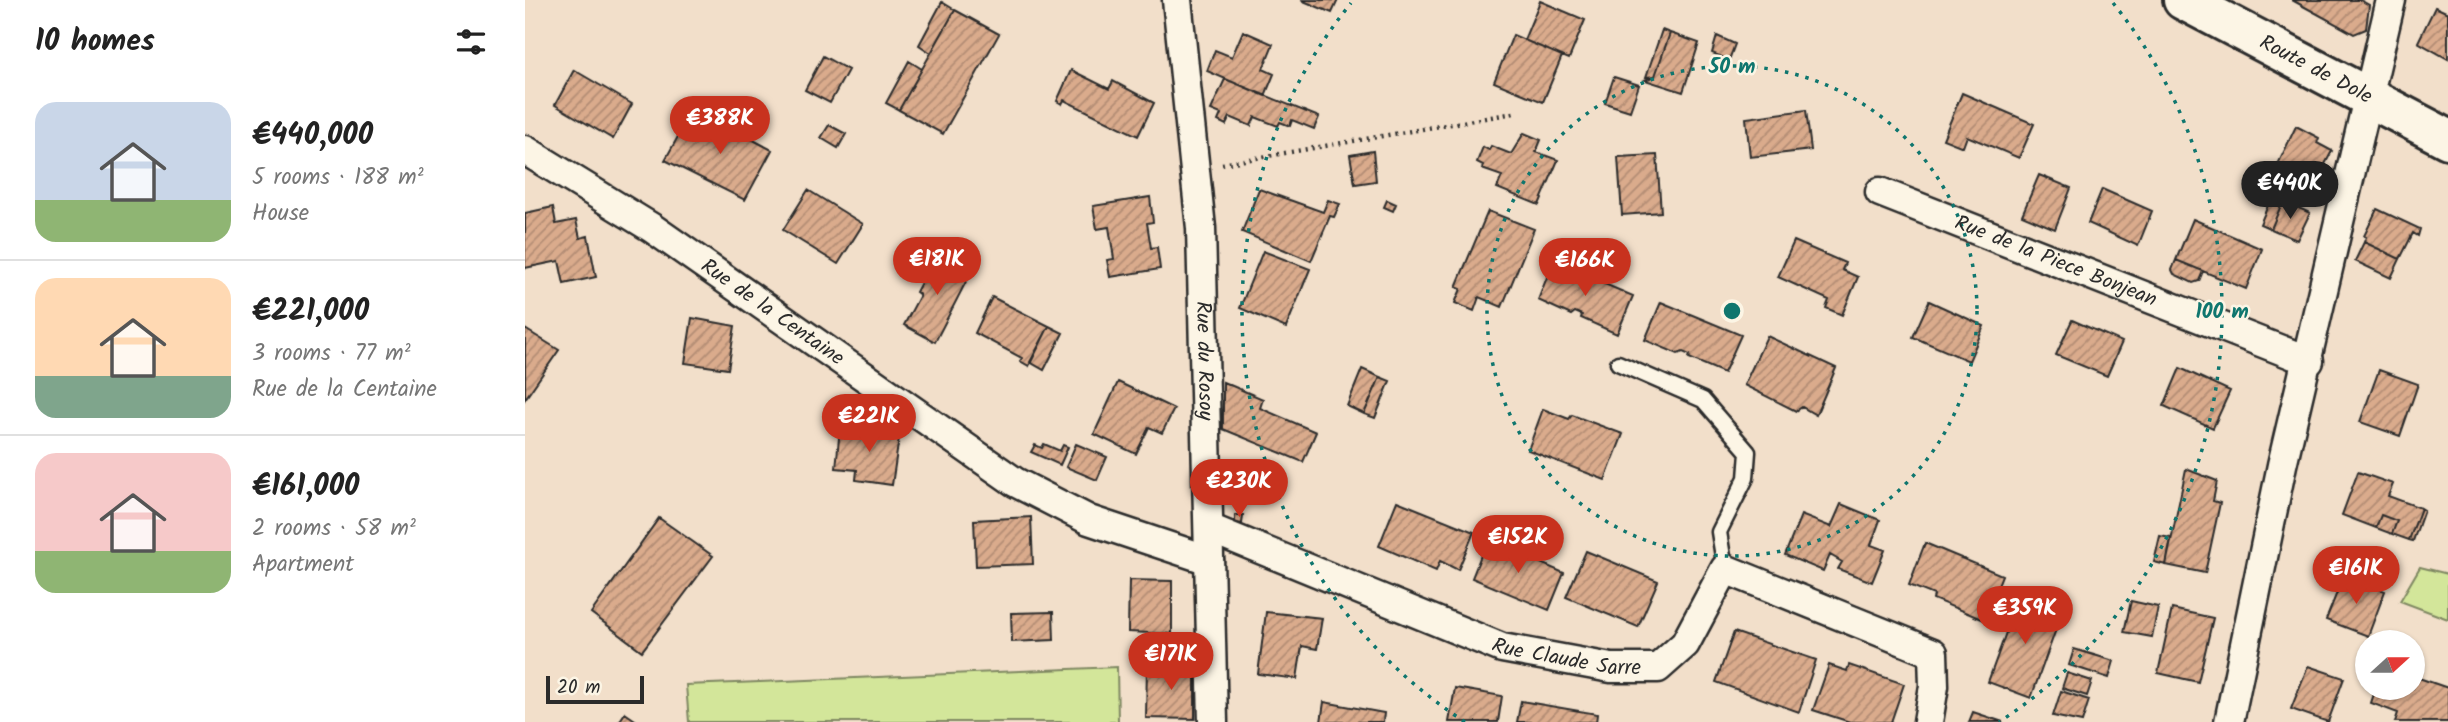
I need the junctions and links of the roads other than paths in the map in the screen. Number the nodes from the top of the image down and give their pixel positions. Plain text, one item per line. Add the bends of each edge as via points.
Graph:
1 (1177, 0) edge
2 (2183, 0) edge
3 (2391, 0) edge
4 (2369, 98) junction
5 (2448, 139) edge
6 (525, 150) edge
7 (1880, 192) dead end
8 (2309, 361) junction
9 (1618, 363) dead end
10 (1209, 528) junction
11 (1209, 560) junction
12 (1725, 569) junction
13 (1213, 722) edge
14 (1928, 722) edge
15 (2228, 722) edge

1 - 10 street, Rue du Rosoy via 1202,228
2 - 4 main road, Route de Dole
3 - 4 street
4 - 5 main road, Route de Dole
4 - 8 street
6 - 11 street, Rue de la Centaine via 652,228 1015,482 1089,520
7 - 8 street, Rue de la Piece Bonjean
8 - 15 street via 2282,465
9 - 12 lane via 1703,400 1748,452 1746,478 1719,532
10 - 11 street, Rue du Rosoy
10 - 12 street, Rue Claude Sarre via 1502,648 1611,668 1658,668 1685,644
11 - 13 street, Rue du Rosoy
12 - 14 street via 1933,653

